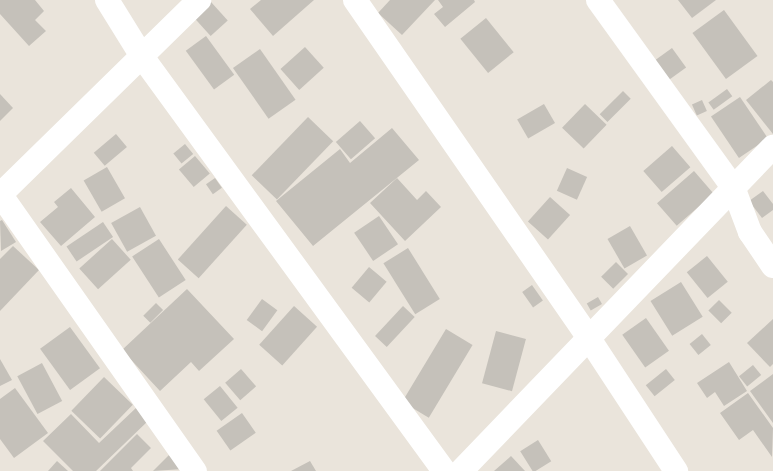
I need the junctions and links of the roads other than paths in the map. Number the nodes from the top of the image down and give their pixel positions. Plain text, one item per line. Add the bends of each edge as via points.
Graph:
1 (107, 0) edge
2 (199, 0) edge
3 (355, 0) edge
4 (598, 0) edge
5 (143, 58) junction
6 (773, 147) edge
7 (733, 187) junction
8 (0, 195) edge
9 (773, 266) edge
10 (590, 340) junction
11 (195, 471) edge
12 (444, 471) edge
13 (461, 471) edge
14 (676, 471) edge

1 - 5 street
2 - 5 street
3 - 10 street
4 - 7 street
5 - 8 street
5 - 12 street
6 - 7 street
7 - 9 street via 750,232
7 - 10 street
8 - 11 street
10 - 13 street
10 - 14 street

